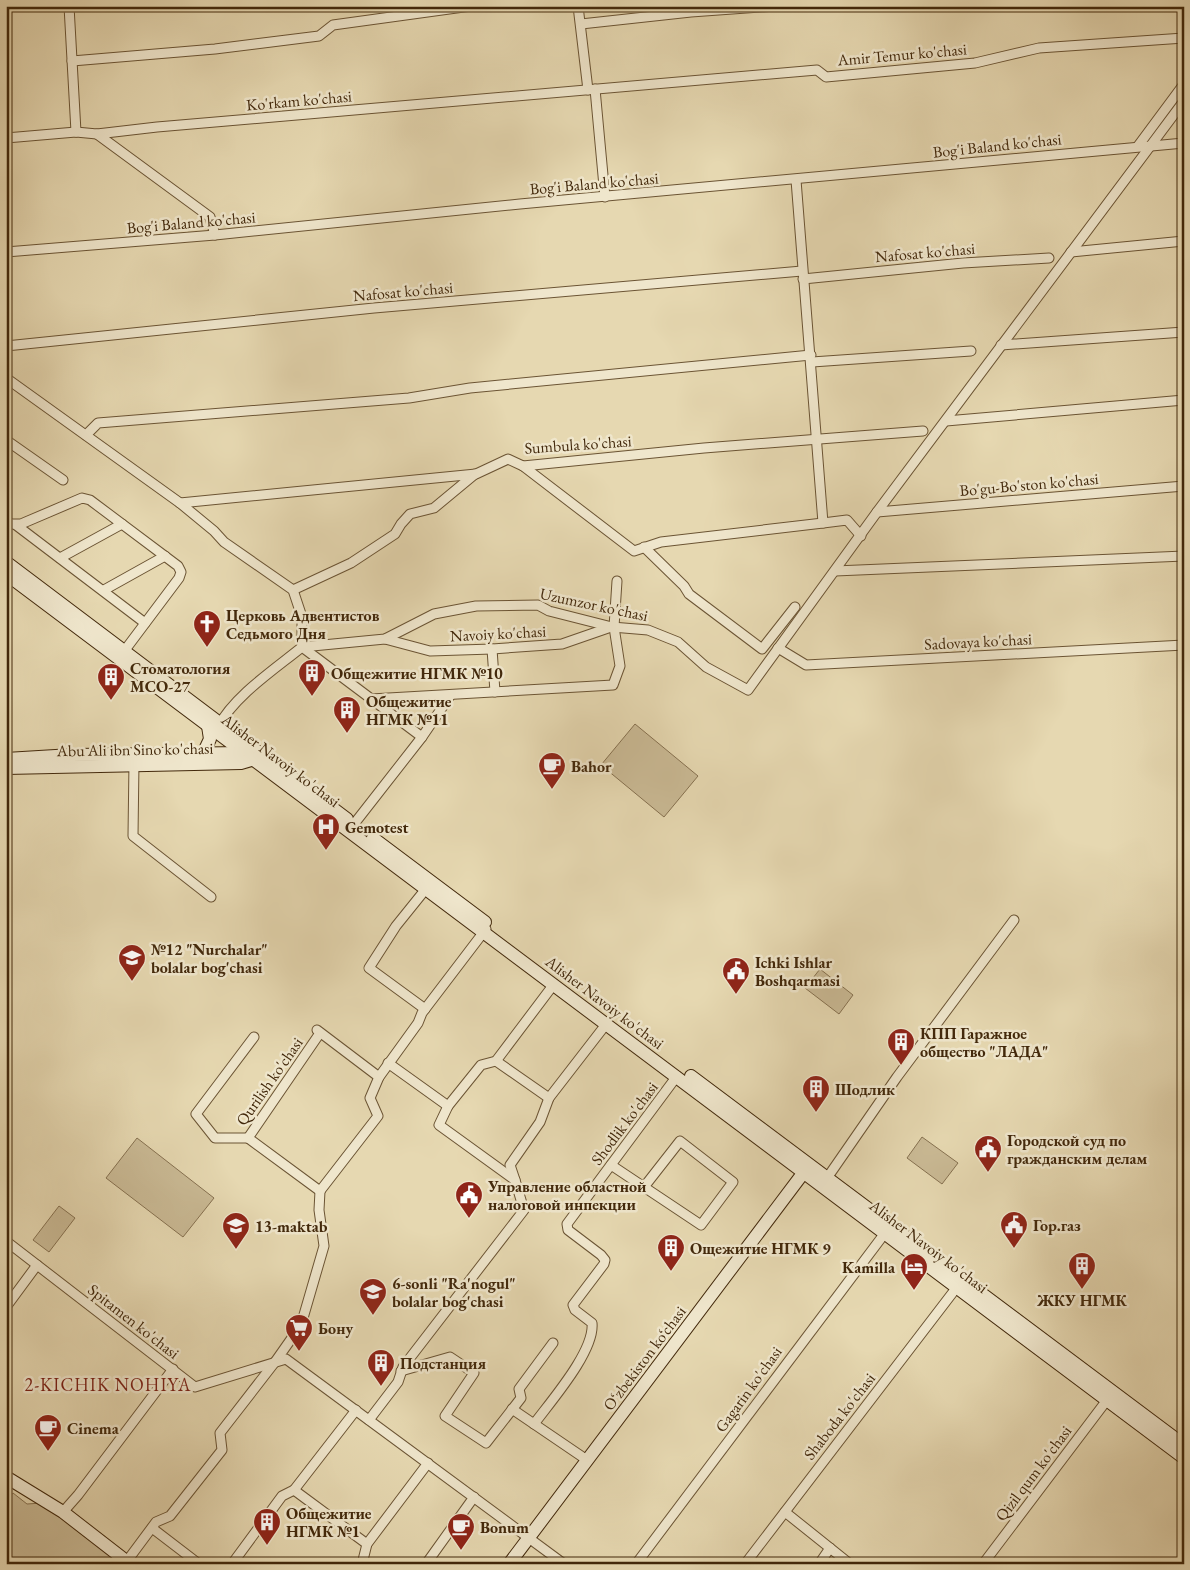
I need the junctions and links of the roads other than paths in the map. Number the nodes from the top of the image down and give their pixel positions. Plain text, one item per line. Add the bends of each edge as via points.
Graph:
1 (69, 6) edge
2 (471, 6) edge
3 (578, 6) edge
4 (775, 6) edge
5 (581, 24) junction
6 (1184, 38) edge
7 (72, 61) junction
8 (1184, 84) edge
9 (591, 90) junction
10 (1184, 101) edge
11 (76, 132) junction
12 (97, 134) junction
13 (6, 138) edge
14 (1184, 143) edge
15 (1152, 145) junction
16 (1138, 146) junction
17 (796, 180) junction
18 (605, 197) junction
19 (215, 235) junction
20 (1184, 241) edge
21 (6, 252) edge
22 (1071, 252) junction
23 (1049, 258) dead end
24 (803, 275) junction
25 (1184, 332) edge
26 (1001, 345) junction
27 (6, 346) edge
28 (971, 351) dead end
29 (811, 359) junction
30 (6, 378) edge
31 (1184, 400) edge
32 (946, 421) junction
33 (923, 431) dead end
34 (86, 435) junction
35 (816, 439) junction
36 (6, 440) edge
37 (523, 466) junction
38 (476, 474) junction
39 (63, 480) dead end
40 (1184, 486) edge
41 (180, 502) junction
42 (877, 512) junction
43 (6, 520) edge
44 (823, 522) junction
45 (122, 524) junction
46 (16, 525) junction
47 (860, 536) junction
48 (644, 547) junction
49 (165, 556) junction
50 (1184, 556) edge
51 (60, 558) junction
52 (6, 562) edge
53 (835, 571) junction
54 (6, 574) edge
55 (617, 580) dead end
56 (104, 590) junction
57 (293, 590) junction
58 (795, 607) dead end
59 (145, 623) junction
60 (613, 627) junction
61 (385, 639) junction
62 (1184, 645) edge
63 (302, 647) junction
64 (778, 648) junction
65 (492, 649) junction
66 (122, 654) junction
67 (496, 692) junction
68 (450, 696) junction
69 (371, 699) junction
70 (215, 727) junction
71 (422, 738) junction
72 (203, 754) junction
73 (254, 754) junction
74 (6, 759) edge
75 (134, 759) junction
76 (6, 768) edge
77 (354, 824) junction
78 (428, 885) junction
79 (211, 897) dead end
80 (1014, 920) dead end
81 (486, 928) junction
82 (554, 984) junction
83 (425, 1008) junction
84 (607, 1023) junction
85 (254, 1038) dead end
86 (496, 1061) junction
87 (388, 1064) junction
88 (677, 1076) junction
89 (379, 1077) junction
90 (549, 1098) junction
91 (448, 1106) junction
92 (248, 1138) junction
93 (611, 1165) junction
94 (804, 1172) junction
95 (515, 1180) junction
96 (826, 1181) junction
97 (644, 1187) junction
98 (320, 1191) junction
99 (885, 1233) junction
100 (6, 1241) edge
101 (37, 1265) junction
102 (957, 1287) junction
103 (6, 1307) edge
104 (553, 1343) dead end
105 (275, 1362) junction
106 (173, 1370) junction
107 (402, 1370) junction
108 (1107, 1400) junction
109 (512, 1409) junction
110 (356, 1410) junction
111 (369, 1420) junction
112 (534, 1424) junction
113 (1184, 1444) edge
114 (1184, 1458) edge
115 (587, 1460) junction
116 (428, 1464) junction
117 (7, 1479) edge
118 (294, 1490) junction
119 (474, 1497) junction
120 (63, 1512) junction
121 (784, 1512) junction
122 (152, 1528) junction
123 (529, 1538) junction
124 (367, 1544) junction
125 (830, 1548) junction
126 (129, 1562) edge
127 (199, 1564) edge
128 (232, 1564) edge
129 (362, 1564) edge
130 (426, 1564) edge
131 (509, 1564) edge
132 (564, 1564) edge
133 (636, 1564) edge
134 (745, 1564) edge
135 (819, 1564) edge
136 (850, 1564) edge
137 (984, 1564) edge

1 - 7 street
2 - 7 street via 333,25 320,36
3 - 5 street
4 - 5 street
5 - 9 street
6 - 9 street, Amir Temur ko'chasi via 1039,48 975,63 826,77 817,70
7 - 11 street
8 - 16 street
9 - 12 street, Ko'rkam ko'chasi
9 - 18 street
10 - 15 street
11 - 12 street, Ko'rkam ko'chasi
11 - 13 street, Ko'rkam ko'chasi
12 - 19 street via 210,218
14 - 15 street, Bog'i Baland ko'chasi
15 - 16 street, Bog'i Baland ko'chasi
15 - 22 street
16 - 17 street, Bog'i Baland ko'chasi
17 - 18 street, Bog'i Baland ko'chasi
17 - 24 street
18 - 19 street, Bog'i Baland ko'chasi
19 - 21 street, Bog'i Baland ko'chasi
20 - 22 street
22 - 26 street
23 - 24 street, Nafosat ko'chasi
24 - 27 street, Nafosat ko'chasi via 374,308
24 - 29 street
25 - 26 street
26 - 32 street
28 - 29 street
29 - 34 street via 98,424
29 - 35 street
30 - 34 street
31 - 32 street
32 - 42 street
33 - 35 street, Sumbula ko'chasi
34 - 41 street
35 - 37 street, Sumbula ko'chasi
35 - 44 street
36 - 39 street
37 - 38 street, Sumbula ko'chasi via 508,459
37 - 48 street via 634,551
38 - 41 street, Sumbula ko'chasi
38 - 57 street via 434,508 410,514 395,534 351,563
40 - 42 street, Bo'gu-Bo'ston ko'chasi
41 - 57 street via 224,542
42 - 47 street
43 - 46 street
44 - 47 street via 847,520
44 - 48 street via 661,542
45 - 46 street via 90,500 82,498
45 - 49 street
45 - 51 street
46 - 51 street
47 - 53 street
48 - 58 street via 689,594 762,649
49 - 56 street
49 - 59 street via 181,572
50 - 53 street
51 - 56 street
52 - 66 main road, Alisher Navoiy ko'chasi
53 - 64 street
54 - 66 main road, Alisher Navoiy ko'chasi
55 - 60 street
56 - 59 street
57 - 63 street via 302,617
59 - 66 street
60 - 61 street, Uzumzor ko'chasi via 548,611 538,605 476,606 434,614
60 - 64 street, Uzumzor ko'chasi via 648,630 678,642 706,667 748,690
60 - 65 street, Navoiy ko'chasi via 562,644
60 - 67 street via 620,666 613,685
61 - 63 street, Uzumzor ko'chasi
61 - 65 street, Navoiy ko'chasi via 430,651
62 - 64 street, Sadovaya ko'chasi via 806,665
63 - 69 street
63 - 70 street via 258,683
65 - 67 street
66 - 70 main road, Alisher Navoiy ko'chasi
67 - 68 street
68 - 69 street
68 - 71 street
69 - 71 street
70 - 72 main road
70 - 73 main road, Alisher Navoiy ko'chasi
71 - 77 street
72 - 73 main road, Abu Ali ibn Sino ko'chasi
72 - 75 main road, Abu Ali ibn Sino ko'chasi
73 - 75 main road, Abu Ali ibn Sino ko'chasi via 242,763
73 - 77 main road, Alisher Navoiy ko'chasi
73 - 78 main road, Alisher Navoiy ko'chasi
74 - 75 main road, Abu Ali ibn Sino ko'chasi
75 - 76 main road, Abu Ali ibn Sino ko'chasi
75 - 79 street via 133,836
77 - 78 main road, Alisher Navoiy ko'chasi
78 - 81 main road, Alisher Navoiy ko'chasi
78 - 83 street via 369,968
80 - 96 street via 897,1077
81 - 82 main road, Alisher Navoiy ko'chasi
81 - 83 street
81 - 96 main road, Alisher Navoiy ko'chasi
82 - 84 main road, Alisher Navoiy ko'chasi
82 - 86 street
83 - 87 street
84 - 88 main road, Alisher Navoiy ko'chasi
84 - 90 street
85 - 92 street, Qurilish ko'chasi via 196,1114 215,1138
86 - 90 street
86 - 91 street via 481,1065
87 - 89 street
87 - 91 street
88 - 93 street, Shodlik ko'chasi
88 - 94 main road, Alisher Navoiy ko'chasi
89 - 92 street, Qurilish ko'chasi via 318,1031
89 - 98 street via 370,1098 378,1116
90 - 95 street via 540,1122 510,1165
91 - 95 street via 439,1124
92 - 98 street
93 - 97 street
93 - 112 street, Shodlik ko'chasi via 567,1224 568,1230 605,1260 573,1305 592,1323 592,1330 583,1356
94 - 96 main road, Alisher Navoiy ko'chasi
94 - 115 main road, O‘zbekiston ko‘chasi
95 - 107 street via 524,1210
96 - 99 main road, Alisher Navoiy ko'chasi
96 - 113 main road, Alisher Navoiy ko'chasi
97 - 97 street via 701,1225 733,1182 680,1141
98 - 105 street via 324,1246 300,1325
99 - 102 main road, Alisher Navoiy ko'chasi
99 - 133 street, Gagarin ko'chasi
100 - 101 street, Spitamen ko'chasi
101 - 103 street
101 - 106 street, Spitamen ko'chasi
102 - 108 main road, Alisher Navoiy ko'chasi
102 - 121 street, Shaboda ko'chasi
104 - 109 street via 519,1389 521,1398
105 - 106 street, Spitamen ko'chasi via 196,1387
105 - 110 street, Spitamen ko'chasi via 286,1358
105 - 122 street via 220,1433 222,1450 170,1516 156,1522
106 - 120 street
107 - 109 street via 450,1357 474,1373 445,1416 486,1443
107 - 111 street via 398,1382
108 - 114 main road, Alisher Navoiy ko'chasi
108 - 137 street, Qizil qum ko'chasi
109 - 112 street
110 - 111 street, Spitamen ko'chasi
110 - 118 street
111 - 116 street, Spitamen ko'chasi
112 - 115 street
115 - 123 main road, O‘zbekiston ko‘chasi
116 - 119 street, Spitamen ko'chasi
116 - 124 street
117 - 120 main road
118 - 124 street
118 - 128 street via 282,1496
119 - 123 street, Spitamen ko'chasi
119 - 130 street
120 - 126 main road
121 - 125 street
121 - 134 street, Shaboda ko'chasi
122 - 126 street
122 - 127 street
123 - 131 main road, O‘zbekiston ko‘chasi
123 - 132 street, Spitamen ko'chasi
124 - 129 street
125 - 135 street
125 - 136 street

